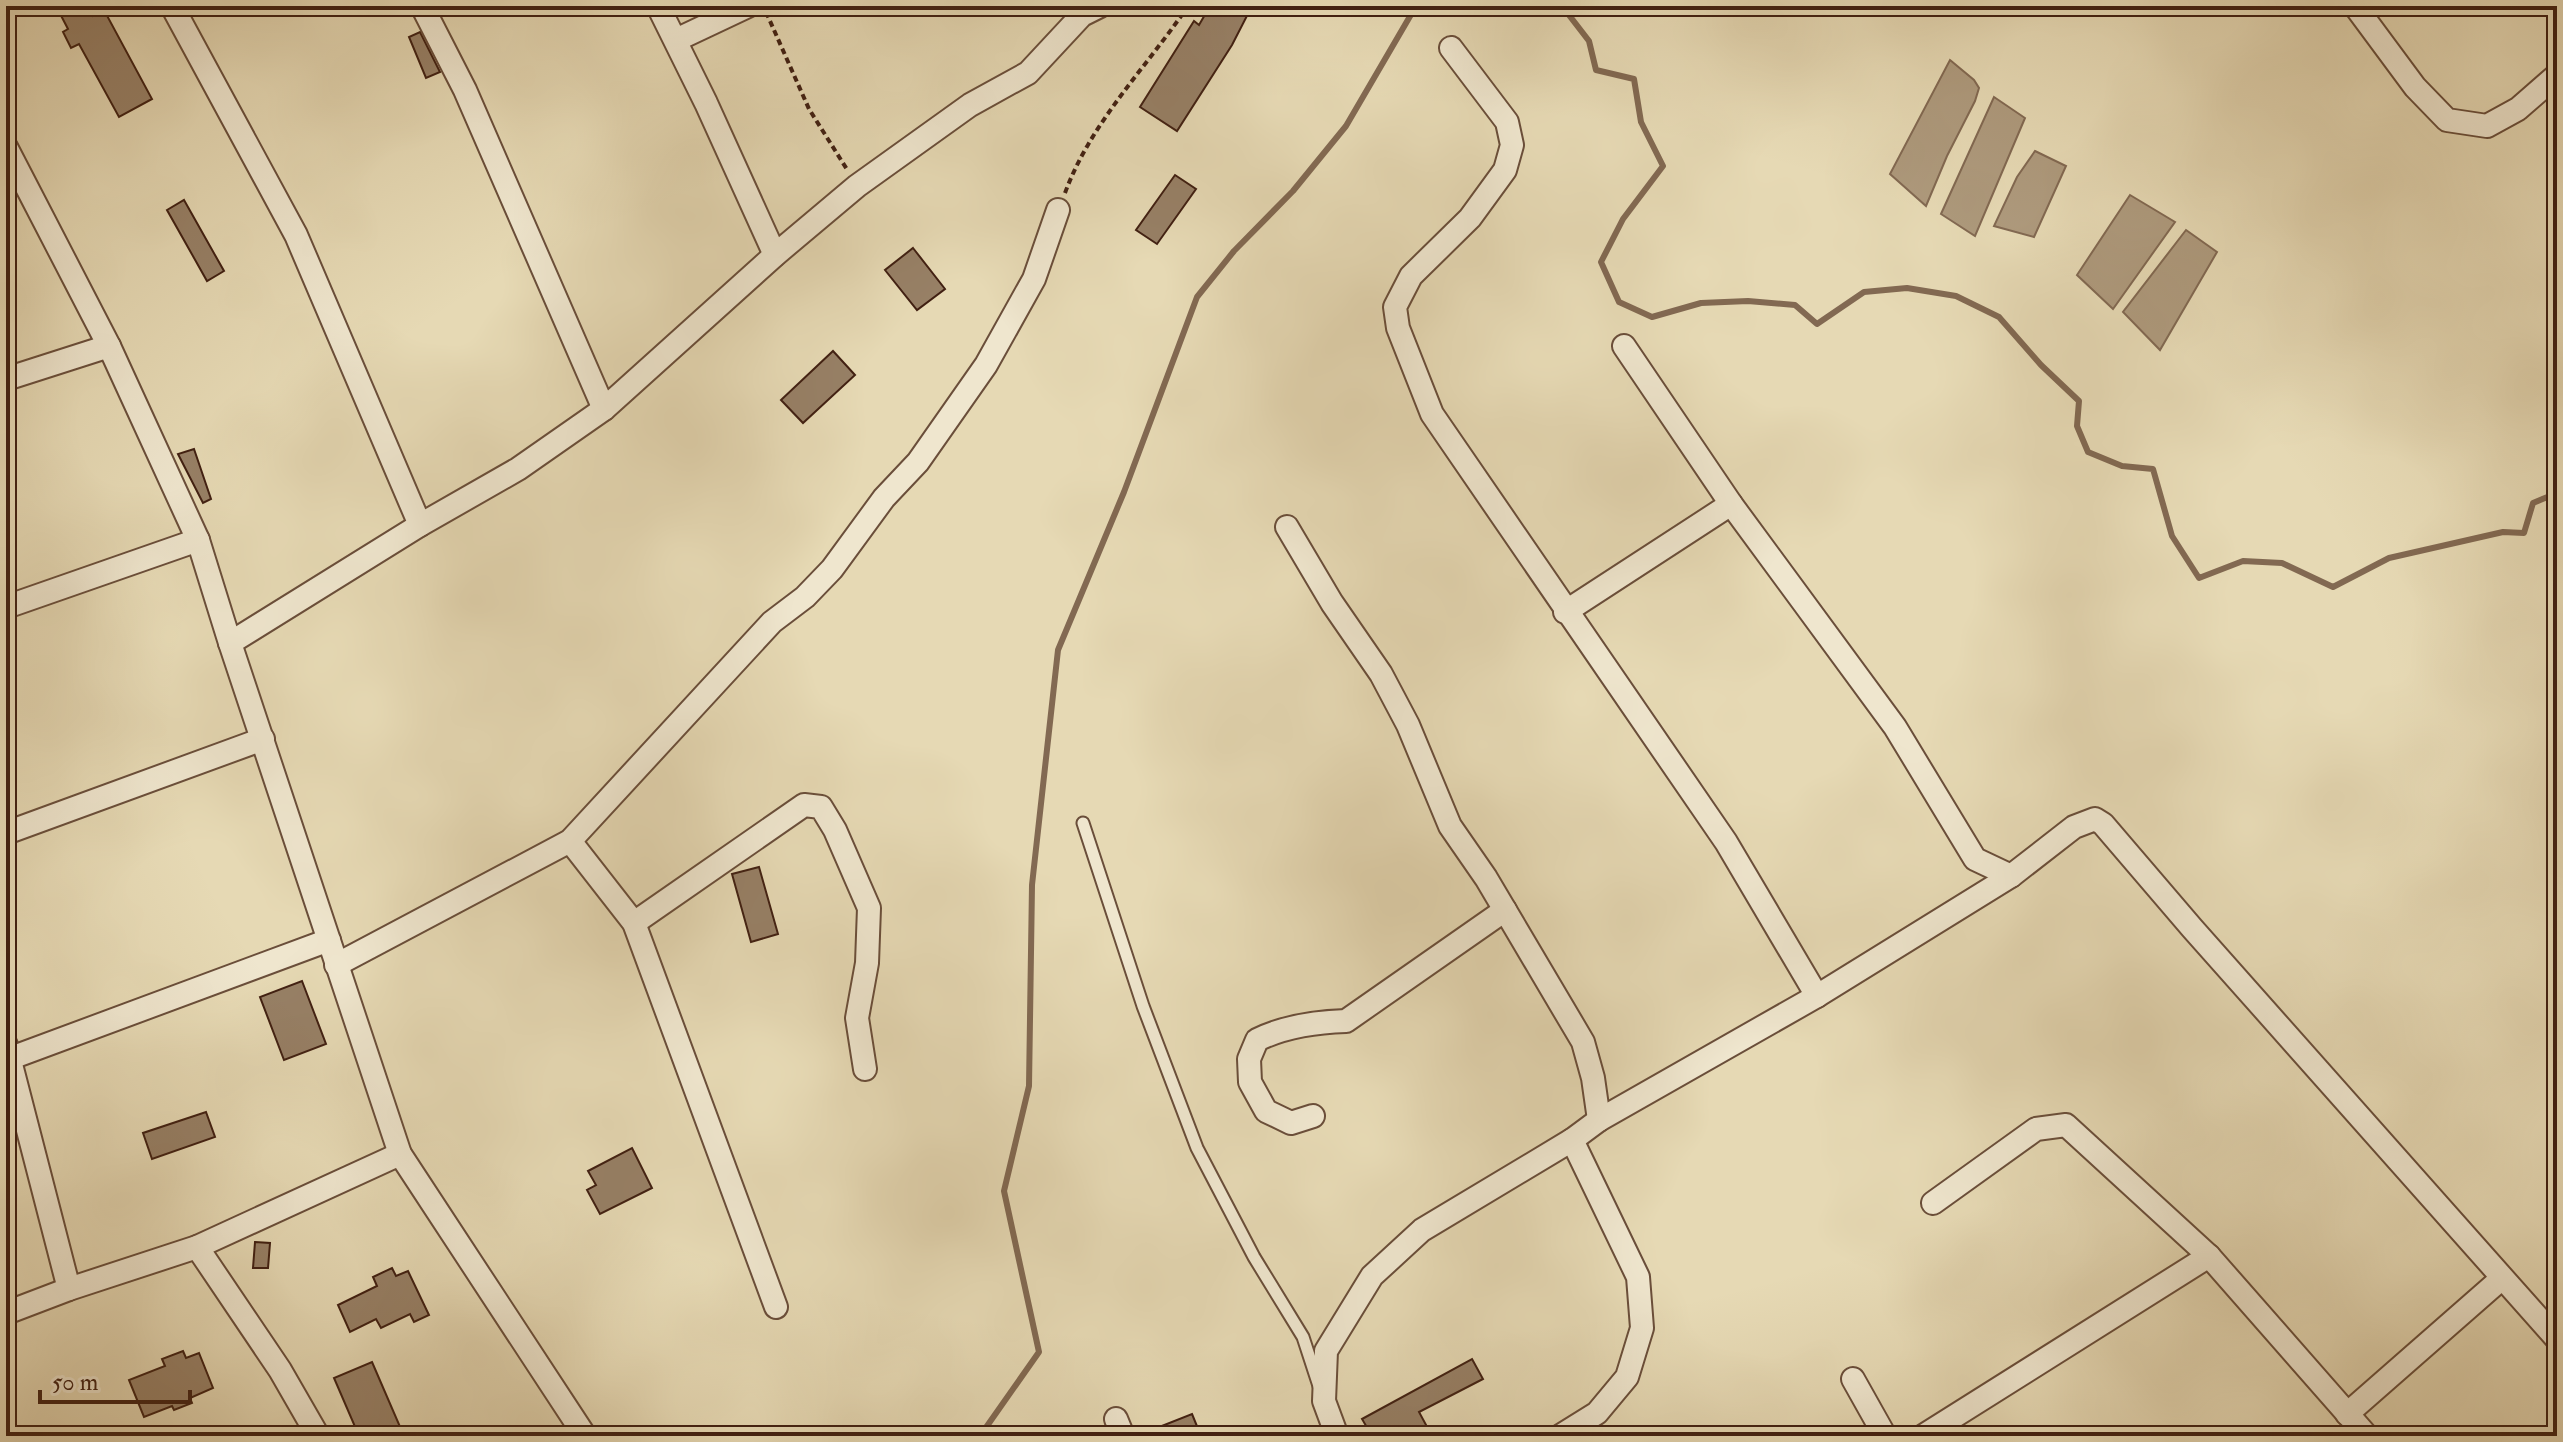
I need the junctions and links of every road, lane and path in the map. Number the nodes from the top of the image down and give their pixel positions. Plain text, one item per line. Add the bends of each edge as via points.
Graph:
1 (172, 6) edge
2 (422, 6) edge
3 (658, 6) edge
4 (748, 6) edge
5 (764, 6) edge
6 (1100, 6) edge
7 (1188, 6) edge
8 (2355, 6) edge
9 (676, 40) junction
10 (1451, 48) dead end
11 (2557, 75) edge
12 (9, 158) edge
13 (857, 186) junction
14 (1058, 210) joint
15 (775, 255) junction
16 (109, 346) junction
17 (1624, 346) dead end
18 (6, 379) edge
19 (604, 409) junction
20 (1731, 504) junction
21 (420, 525) junction
22 (1287, 527) dead end
23 (198, 540) junction
24 (6, 607) edge
25 (1565, 612) junction
26 (230, 643) junction
27 (263, 739) junction
28 (1083, 823) dead end
29 (6, 833) edge
30 (570, 841) junction
31 (1975, 859) junction
32 (2011, 876) junction
33 (1973, 899) junction
34 (1505, 910) junction
35 (634, 923) junction
36 (329, 940) junction
37 (336, 965) junction
38 (1817, 996) junction
39 (9, 1051) edge
40 (865, 1069) dead end
41 (1313, 1116) dead end
42 (1599, 1120) junction
43 (1572, 1140) junction
44 (400, 1154) junction
45 (1933, 1203) dead end
46 (197, 1247) junction
47 (2209, 1256) junction
48 (2501, 1279) junction
49 (69, 1289) junction
50 (776, 1307) dead end
51 (6, 1313) edge
52 (2557, 1339) edge
53 (1853, 1379) dead end
54 (1324, 1401) junction
55 (2347, 1414) junction
56 (1563, 1435) edge
57 (318, 1436) edge
58 (585, 1436) edge
59 (1337, 1436) edge
60 (1885, 1436) edge
61 (1923, 1436) edge
62 (2367, 1436) edge

1 - 21 street via 296,235
2 - 19 street via 465,90
3 - 9 street
4 - 9 street
5 - 13 path via 809,109
6 - 13 street via 1082,15 1028,73 970,105
7 - 14 path via 1075,164
8 - 11 street via 2415,87 2447,120 2487,126 2518,109
9 - 15 street
10 - 25 street via 1507,122 1512,145 1505,170 1470,218 1411,276 1395,307 1398,328 1432,414
12 - 16 street
13 - 15 street
14 - 30 street via 1015,315 918,462 832,569 772,622
15 - 19 street
16 - 18 street
16 - 23 street
17 - 20 street
19 - 21 street via 518,469
20 - 25 street
20 - 31 street via 1895,727
21 - 26 street
22 - 34 street via 1381,674 1450,826
23 - 24 street
23 - 26 street
25 - 38 street via 1726,842
26 - 27 street
27 - 29 street
27 - 36 street
28 - 54 lane via 1197,1148 1303,1337
30 - 35 street
30 - 37 street
31 - 32 street
31 - 33 street
32 - 33 street
32 - 48 street via 2074,827 2095,819 2103,824
33 - 38 street
34 - 41 street via 1346,1021 1280,1029 1257,1040 1249,1059 1250,1082 1266,1111 1291,1123
34 - 42 street via 1583,1042
35 - 40 street via 804,805 821,807 869,908 857,1018
35 - 50 street
36 - 37 street
36 - 39 street
37 - 44 street
38 - 42 street
39 - 49 street
42 - 43 street
43 - 54 street via 1422,1230 1372,1276 1326,1351
43 - 56 street via 1638,1277 1642,1328 1627,1377 1597,1413
44 - 46 street
44 - 58 street
45 - 47 street via 2036,1129 2066,1125
46 - 49 street
46 - 57 street
47 - 55 street
47 - 61 street
48 - 52 street
48 - 55 street
49 - 51 street
53 - 60 street
54 - 59 street
55 - 62 street

